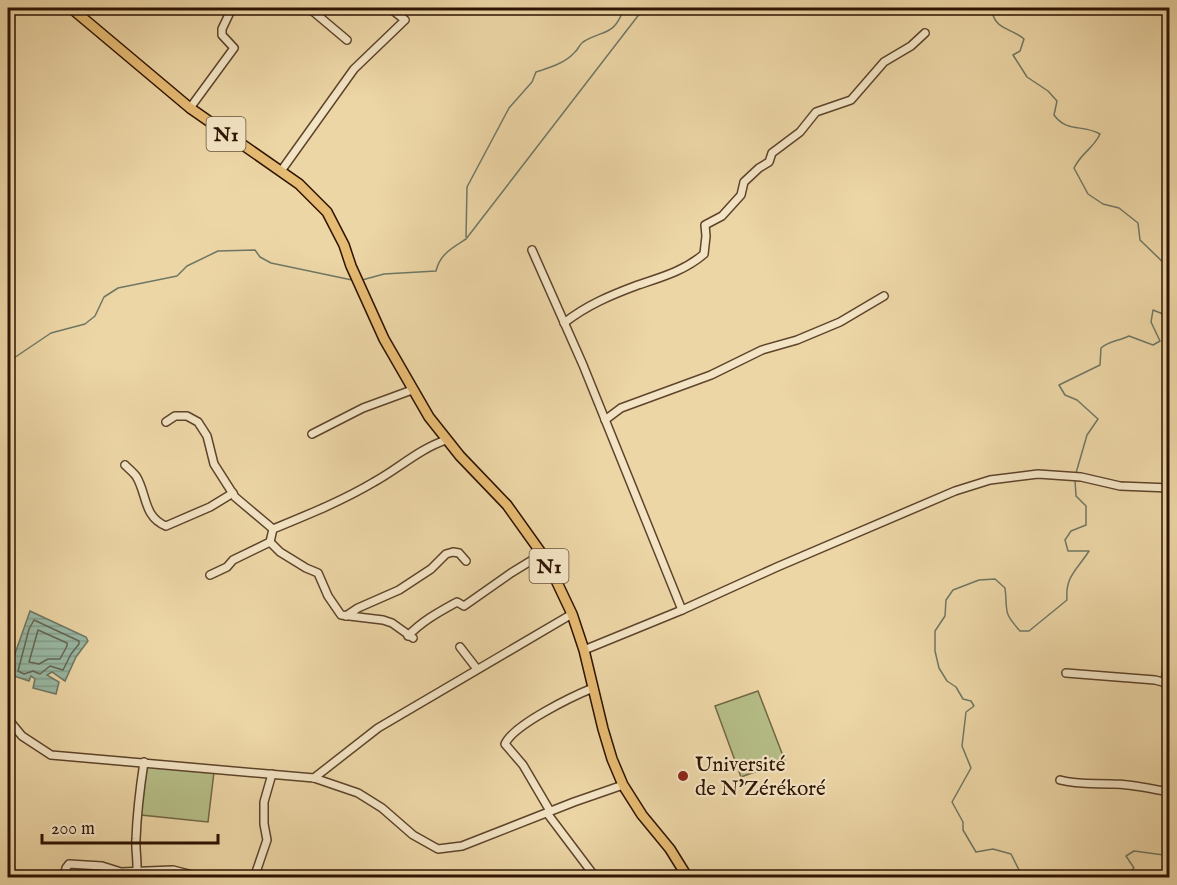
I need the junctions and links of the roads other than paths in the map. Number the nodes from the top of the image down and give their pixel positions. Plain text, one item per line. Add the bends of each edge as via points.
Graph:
1 (71, 8) edge
2 (232, 8) edge
3 (309, 8) edge
4 (390, 8) edge
5 (925, 33) dead end
6 (347, 40) dead end
7 (190, 108) junction
8 (281, 171) junction
9 (532, 250) dead end
10 (884, 296) dead end
11 (564, 323) junction
12 (412, 390) junction
13 (605, 420) junction
14 (166, 422) dead end
15 (312, 434) dead end
16 (446, 440) junction
17 (125, 465) dead end
18 (1170, 488) edge
19 (233, 493) junction
20 (273, 530) junction
21 (270, 542) junction
22 (542, 554) junction
23 (466, 561) dead end
24 (210, 575) dead end
25 (681, 610) junction
26 (572, 614) junction
27 (346, 616) junction
28 (1170, 647) edge
29 (460, 648) dead end
30 (584, 650) junction
31 (477, 669) junction
32 (1066, 673) dead end
33 (1167, 683) edge
34 (593, 688) junction
35 (8, 719) edge
36 (144, 762) junction
37 (272, 774) junction
38 (314, 778) junction
39 (1060, 780) dead end
40 (623, 785) junction
41 (1170, 792) edge
42 (548, 812) junction
43 (65, 873) dead end
44 (137, 874) edge
45 (227, 878) edge
46 (254, 878) edge
47 (596, 878) edge
48 (688, 878) edge

1 - 7 main road, N1
2 - 7 street via 222,35 234,48
3 - 6 street
4 - 8 street via 405,20 354,69
5 - 11 street via 884,62 851,100 816,112 800,132 772,153 769,162 751,174 741,195 722,216 705,225 704,254 675,273 583,308
7 - 8 main road, N1
8 - 12 main road, N1 via 327,212 384,339
9 - 11 street
10 - 13 street via 840,322 621,408
11 - 13 street
12 - 15 street via 363,408
12 - 16 main road, N1
13 - 25 street
14 - 19 street via 175,416 187,416 198,422 207,436 214,464
16 - 20 street via 355,493
16 - 22 main road, N1 via 507,504
17 - 19 street via 137,477 150,514 166,526
18 - 25 street via 1120,486 1081,477 1038,474 990,480 955,491
19 - 20 street
20 - 21 street
21 - 24 street
21 - 27 street via 318,573 328,596 341,615
22 - 26 main road, N1
22 - 27 street via 464,606 457,602 441,611 419,625 410,637 383,620
23 - 27 street via 459,554 446,554 399,590
25 - 30 street
26 - 30 main road, N1
26 - 31 street
28 - 33 street
29 - 31 street
30 - 34 main road, N1
31 - 38 street via 378,728
32 - 33 street
34 - 40 main road, N1
34 - 42 street via 556,705 513,733 505,744 523,765
35 - 36 street via 22,736 51,755
36 - 37 street
36 - 44 street via 137,807
37 - 38 street
37 - 46 street via 264,802 267,840
38 - 42 street via 358,793 438,849 462,846
39 - 41 street
40 - 42 street
40 - 48 main road, N1
42 - 47 street
43 - 44 street via 69,864
44 - 45 street via 172,870

